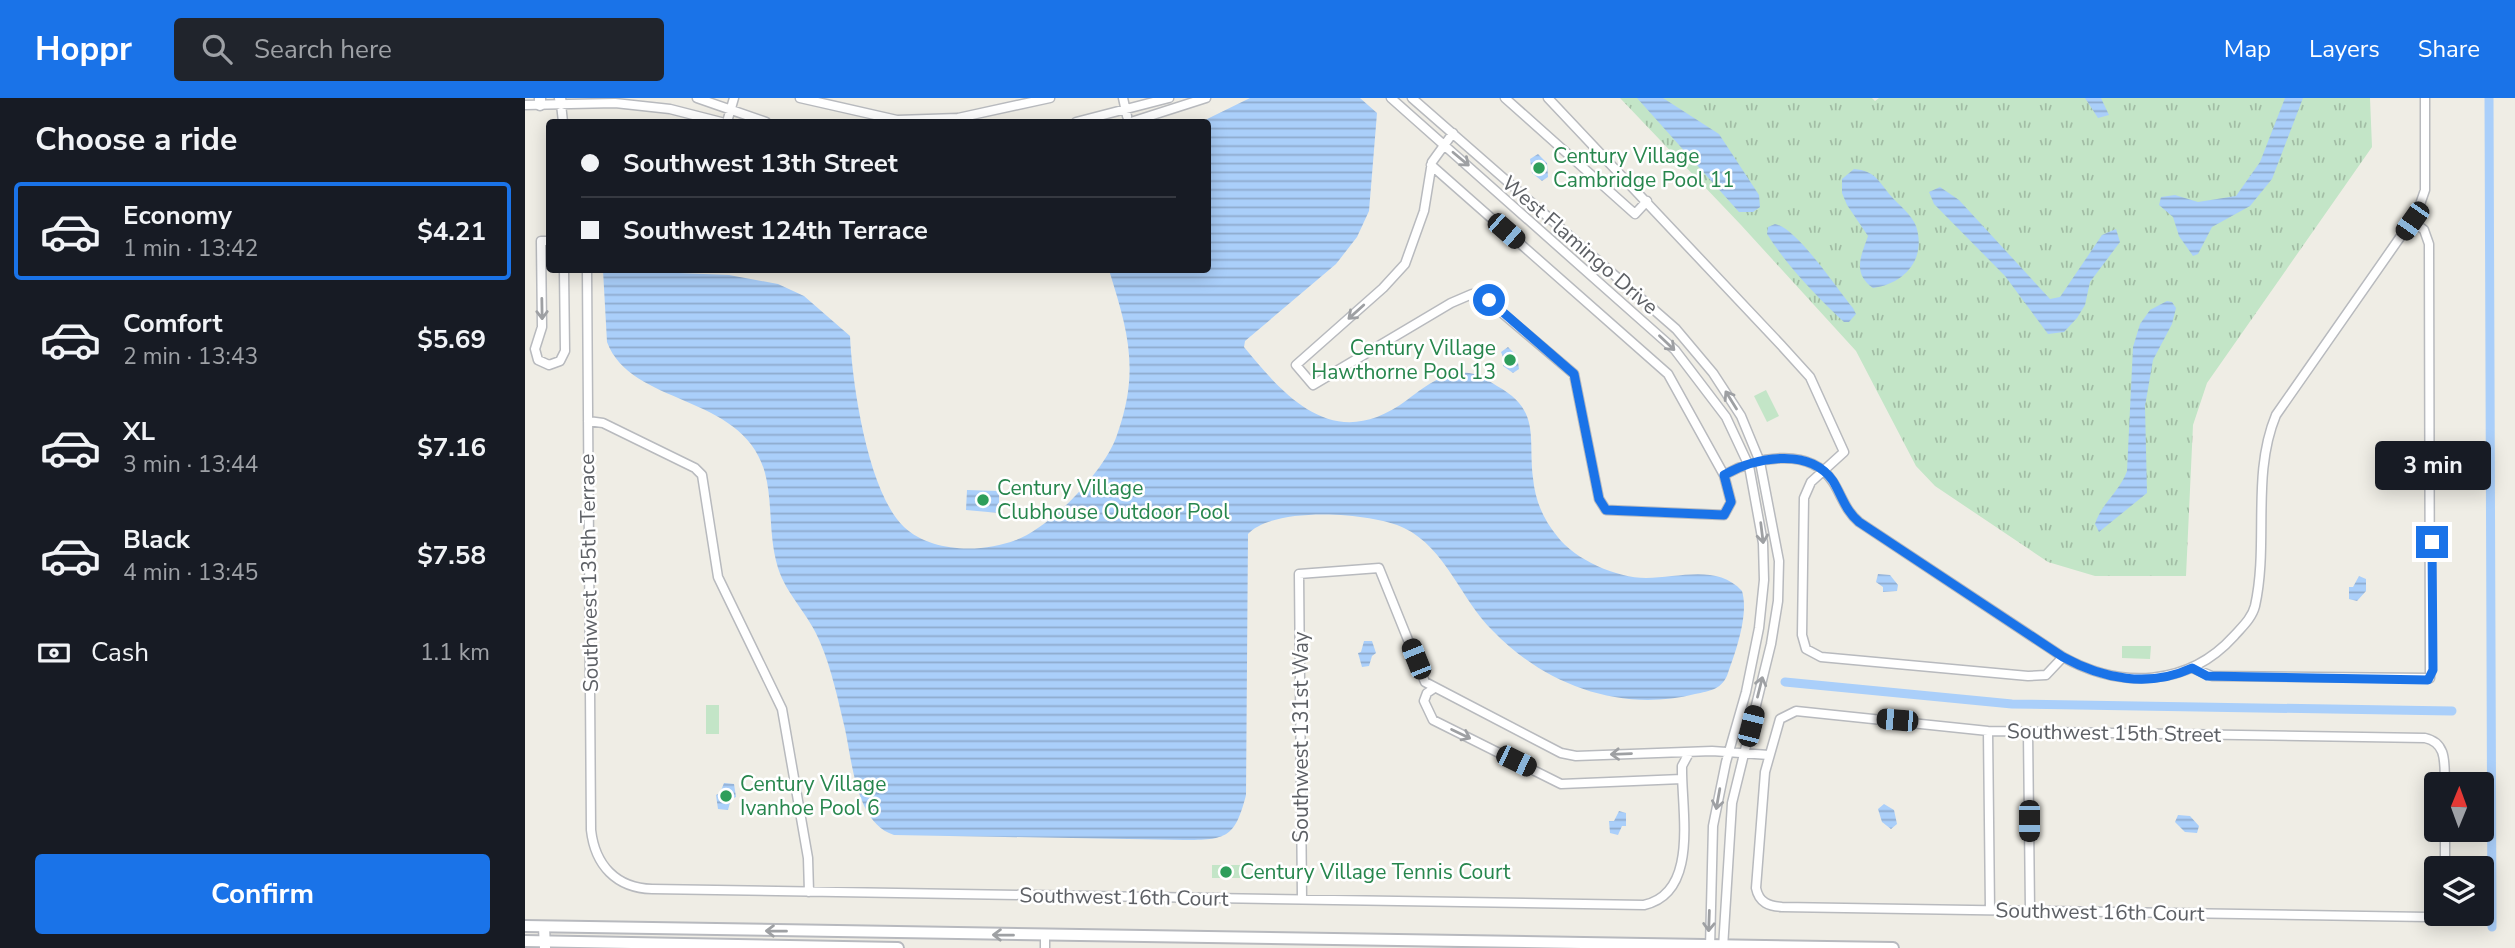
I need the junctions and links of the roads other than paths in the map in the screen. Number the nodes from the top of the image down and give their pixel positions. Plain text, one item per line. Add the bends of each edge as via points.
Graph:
1 (697, 98) edge
2 (734, 98) edge
3 (800, 98) edge
4 (1050, 98) edge
5 (1123, 98) edge
6 (1169, 98) edge
7 (1206, 98) edge
8 (1391, 98) edge
9 (1412, 98) edge
10 (1506, 98) edge
11 (1548, 98) edge
12 (2425, 98) edge
13 (561, 101) edge
14 (540, 102) edge
15 (525, 105) edge
16 (730, 110) junction
17 (1126, 111) junction
18 (866, 118) edge
19 (563, 119) edge
20 (707, 119) edge
21 (728, 119) edge
22 (757, 119) edge
23 (928, 119) edge
24 (1090, 119) edge
25 (1129, 119) edge
26 (1140, 119) edge
27 (1453, 133) junction
28 (1443, 144) junction
29 (1431, 165) junction
30 (1647, 201) junction
31 (2412, 221) junction
32 (546, 241) edge
33 (564, 273) edge
34 (587, 273) edge
35 (587, 421) junction
36 (1760, 462) junction
37 (1749, 466) junction
38 (1822, 472) junction
39 (1724, 475) junction
40 (2063, 657) junction
41 (2192, 668) junction
42 (1433, 689) junction
43 (1988, 731) junction
44 (2028, 732) junction
45 (1729, 752) junction
46 (1689, 753) junction
47 (1744, 753) junction
48 (1769, 755) junction
49 (2445, 772) edge
50 (1682, 779) junction
51 (1731, 812) junction
52 (1712, 839) junction
53 (1726, 840) junction
54 (608, 872) joint
55 (1710, 874) junction
56 (1726, 874) junction
57 (809, 892) junction
58 (1302, 899) junction
59 (1990, 910) junction
60 (2030, 910) junction
61 (2424, 917) edge
62 (525, 926) edge
63 (544, 927) junction
64 (560, 927) junction
65 (525, 942) edge
66 (1045, 942) edge
67 (545, 945) edge
68 (561, 945) edge
69 (1709, 946) edge
70 (1724, 946) edge
71 (898, 948) edge
72 (1893, 948) edge

1 - 16 street
2 - 16 street
3 - 18 street
4 - 23 street via 958,118
5 - 17 street
6 - 17 street
7 - 26 street
8 - 28 street, West Flamingo Drive
9 - 27 street, West Flamingo Drive
10 - 30 street via 1635,214
11 - 30 street
12 - 31 street via 2425,190
13 - 14 street
13 - 19 street
13 - 20 street via 645,106
14 - 15 street
16 - 21 street
16 - 22 street
17 - 24 street
17 - 25 street
27 - 28 street
36 -> 27 street, West Flamingo Drive via 1741,416 1713,373 1675,329
28 - 29 street
28 -> 37 street, West Flamingo Drive via 1675,350 1726,417
29 - 39 street via 1668,374
29 -> 39 street via 1424,211 1405,264 1296,365 1313,385 1451,303 1481,295 1574,374 1599,499 1606,510 1724,515 1731,502
30 - 38 street via 1810,377 1844,452
31 - 41 street via 2276,415 2265,441 2255,609 2225,645
31 - 41 street via 2424,230 2429,244 2430,678 2207,676
32 -> 33 street via 541,241 542,327 535,349 538,360 549,365 560,361 565,351
34 - 35 street, Southwest 135th Terrace
35 - 54 street, Southwest 135th Terrace via 591,830 598,857
35 - 57 street via 603,423 702,475 718,577 782,709 808,858
36 - 37 street
36 - 38 street via 1794,458
47 -> 36 street, West Flamingo Drive via 1778,601 1779,561
37 - 39 street
37 -> 45 street, West Flamingo Drive via 1762,532 1764,580 1754,655
38 - 40 street via 1859,522
38 - 40 street via 1808,486 1804,498 1802,635 1806,649 1821,657 2028,676 2046,676
40 - 41 street via 2123,679 2158,679
46 -> 42 street via 1567,755
42 -> 50 street via 1425,701 1433,720 1561,783
42 - 58 street, Southwest 131st Way via 1425,682 1379,568 1299,574
43 - 44 street, Southwest 15th Street
43 - 48 street, Southwest 15th Street via 1805,711 1789,713 1777,725
43 - 59 street
44 - 49 street, Southwest 15th Street via 2425,738 2439,744
44 - 60 street
45 - 46 street
45 - 47 street
45 -> 52 street, West Flamingo Drive
46 - 50 street
47 - 48 street
47 - 51 street, West Flamingo Drive
48 - 59 street, Southwest 16th Court via 1756,888 1769,906
50 - 58 street, Southwest 16th Court via 1681,870 1667,894 1644,905
51 - 53 street, West Flamingo Drive
51 - 56 street, West Flamingo Drive
52 - 53 street via 1720,834
52 - 55 street, West Flamingo Drive
53 - 56 street, West Flamingo Drive
54 - 57 street, Southwest 16th Court via 626,885 643,889
55 - 56 street
55 -> 69 street, West Flamingo Drive
56 - 70 street, West Flamingo Drive
57 - 58 street, Southwest 16th Court
59 - 60 street, Southwest 16th Court
60 - 61 street, Southwest 16th Court
62 - 63 main road
63 - 64 main road
63 - 67 street
66 -> 64 main road
64 - 68 street
65 - 67 main road
66 - 69 main road
67 - 68 main road
68 - 71 main road
69 - 70 main road
70 - 72 main road

